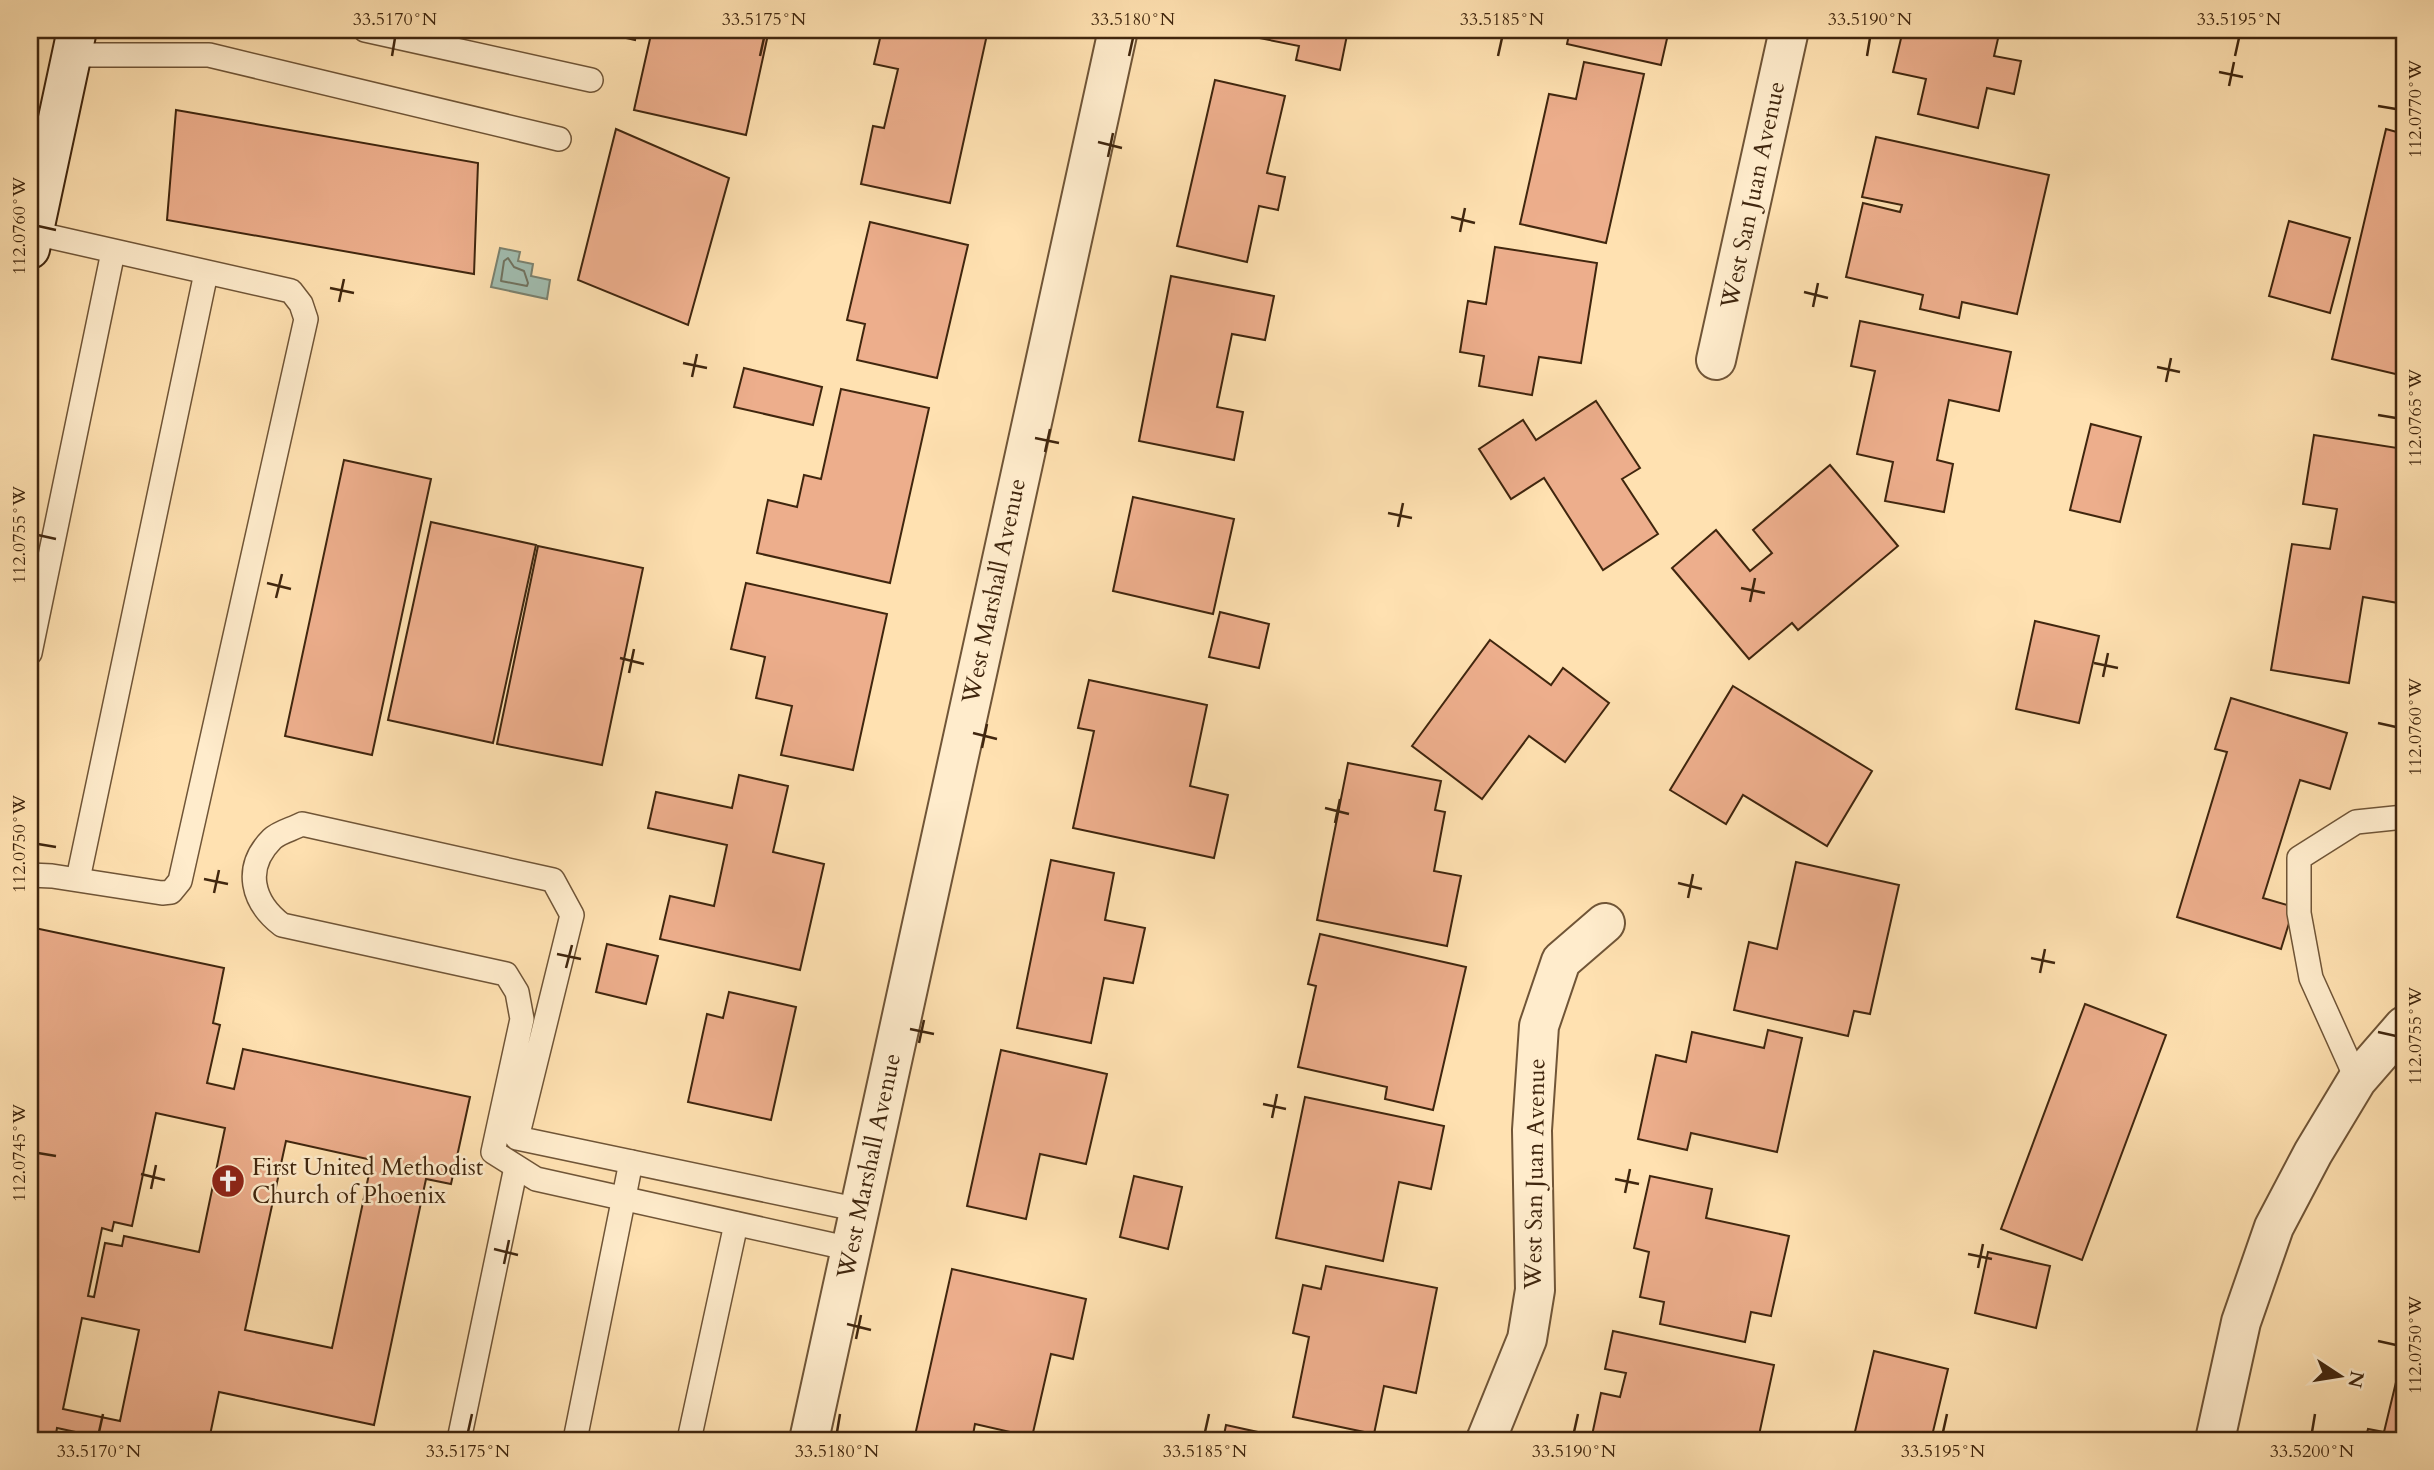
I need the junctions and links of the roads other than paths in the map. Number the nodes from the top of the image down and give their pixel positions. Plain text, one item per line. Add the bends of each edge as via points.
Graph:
1 (365, 30) edge
2 (1118, 30) edge
3 (1789, 30) edge
4 (75, 42) edge
5 (592, 80) dead end
6 (559, 139) dead end
7 (31, 238) edge
8 (113, 252) junction
9 (206, 273) junction
10 (1716, 360) dead end
11 (30, 653) edge
12 (2404, 817) edge
13 (30, 876) edge
14 (78, 879) junction
15 (1605, 923) dead end
16 (2404, 1026) edge
17 (2357, 1080) junction
18 (632, 1162) junction
19 (516, 1167) junction
20 (625, 1199) junction
21 (860, 1210) junction
22 (736, 1224) junction
23 (851, 1249) junction
24 (459, 1440) edge
25 (575, 1440) edge
26 (689, 1440) edge
27 (810, 1440) edge
28 (1486, 1440) edge
29 (2215, 1440) edge

1 - 5 lane
2 - 21 street, West Marshall Avenue
3 - 10 street, West San Juan Avenue
4 - 6 lane via 209,55
4 - 7 street
7 - 8 lane
8 - 9 lane
8 - 11 lane
9 - 14 lane
9 - 14 lane via 291,291 306,319 180,880 171,892 162,893
12 - 17 lane via 2356,822 2299,858 2299,913 2311,978
13 - 14 lane
15 - 28 street, West San Juan Avenue via 1561,961 1539,1026 1532,1130 1535,1290 1527,1339
16 - 17 street
17 - 29 street via 2274,1227 2241,1322
18 - 19 lane via 517,1138 572,915 553,880 302,824 274,837 257,858 254,886 266,913 282,925 506,974 517,992 522,1019 493,1152
18 - 20 lane
18 - 21 lane
19 - 20 lane via 536,1179
19 - 24 lane
20 - 22 lane
20 - 25 lane
21 - 23 street, West Marshall Avenue
22 - 23 lane
22 - 26 lane
23 - 27 street, West Marshall Avenue

